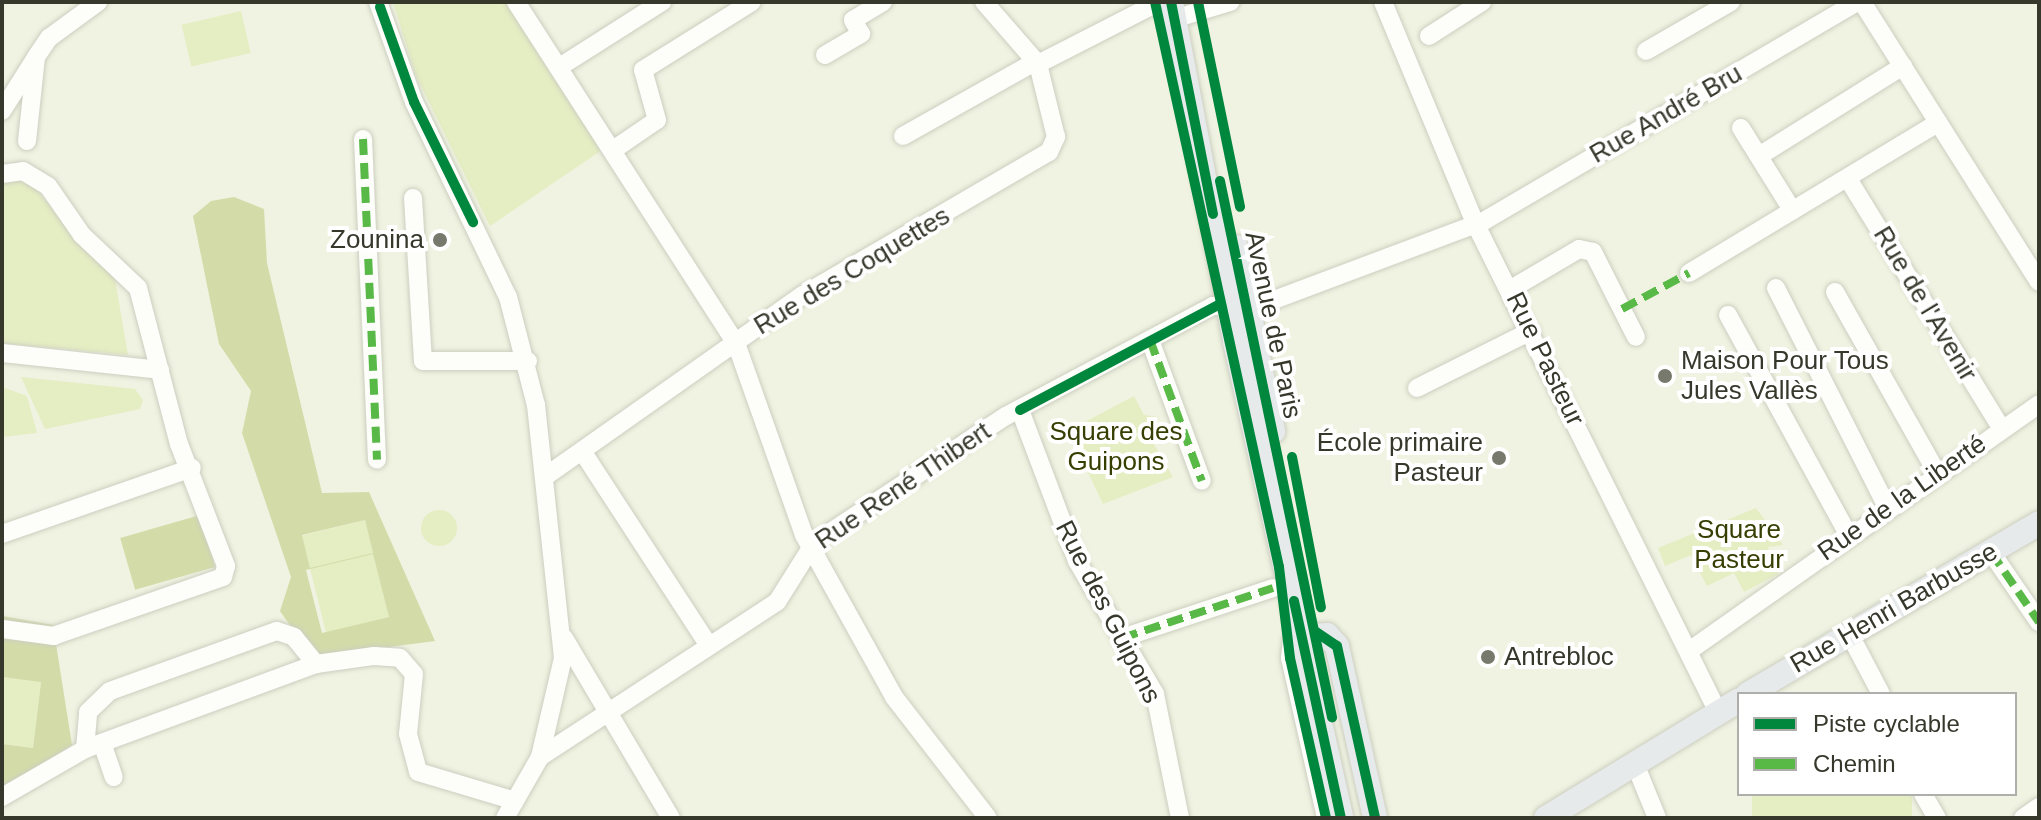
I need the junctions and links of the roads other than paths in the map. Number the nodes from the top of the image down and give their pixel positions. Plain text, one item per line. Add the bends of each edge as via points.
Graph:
1 (98, 2) edge
2 (378, 2) edge
3 (516, 2) edge
4 (662, 2) edge
5 (752, 2) edge
6 (883, 2) edge
7 (984, 2) edge
8 (1230, 2) edge
9 (1383, 2) edge
10 (1482, 2) edge
11 (1731, 2) edge
12 (1860, 2) edge
13 (1175, 8) edge
14 (1429, 36) dead end
15 (1646, 51) dead end
16 (825, 55) dead end
17 (36, 57) junction
18 (1036, 63) junction
19 (561, 66) junction
20 (1903, 66) junction
21 (2, 111) edge
22 (1938, 123) junction
23 (1741, 128) dead end
24 (903, 136) dead end
25 (363, 139) dead end
26 (612, 148) junction
27 (1759, 156) junction
28 (23, 171) junction
29 (2, 174) edge
30 (1848, 179) junction
31 (413, 198) dead end
32 (1792, 210) junction
33 (1475, 223) junction
34 (1689, 273) dead end
35 (2039, 282) edge
36 (1776, 288) dead end
37 (1511, 289) junction
38 (1835, 292) dead end
39 (1239, 304) junction
40 (1728, 315) dead end
41 (1531, 331) junction
42 (1636, 337) dead end
43 (1150, 340) junction
44 (736, 343) junction
45 (2, 353) edge
46 (528, 361) junction
47 (160, 370) junction
48 (1417, 388) dead end
49 (2039, 404) edge
50 (1020, 410) junction
51 (2001, 428) junction
52 (584, 454) junction
53 (377, 460) dead end
54 (192, 468) junction
55 (1937, 473) junction
56 (546, 476) junction
57 (1202, 481) dead end
58 (1887, 507) junction
59 (2039, 523) edge
60 (2, 534) edge
61 (1848, 534) junction
62 (810, 548) junction
63 (1991, 552) junction
64 (1273, 588) dead end
65 (2039, 622) edge
66 (2, 629) edge
67 (1309, 634) junction
68 (1851, 637) junction
69 (563, 638) junction
70 (1122, 638) junction
71 (709, 646) junction
72 (1689, 651) junction
73 (316, 664) junction
74 (1752, 692) edge
75 (1880, 692) edge
76 (1729, 706) edge
77 (610, 713) junction
78 (94, 746) junction
79 (540, 757) junction
80 (1635, 764) junction
81 (114, 777) dead end
82 (1924, 796) edge
83 (2, 797) edge
84 (515, 801) junction
85 (2039, 807) edge
86 (505, 818) edge
87 (671, 818) edge
88 (988, 818) edge
89 (1180, 818) edge
90 (1326, 818) edge
91 (1341, 818) edge
92 (1352, 818) edge
93 (1375, 818) edge
94 (1546, 818) edge
95 (1657, 818) edge
96 (1937, 818) edge
97 (2023, 818) edge

1 - 17 street via 49,38
2 - 46 street via 414,102 508,297
3 - 19 street
4 - 19 street
5 - 26 street via 643,70 657,120
6 - 16 street via 853,20 861,34
7 - 18 street
8 - 13 street
9 - 33 street, Rue Pasteur
10 - 14 street
11 - 15 street
12 - 20 street
12 - 33 street, Rue André Bru
13 - 18 street
13 - 39 main road, Avenue de Paris
17 - 21 street
17 - 28 street
18 - 24 street
18 - 44 street, Rue des Coquettes via 1056,137 1049,152 803,295
19 - 26 street
20 - 22 street
20 - 27 street
22 - 30 street
22 - 35 street
23 - 27 street
25 - 53 street
26 - 44 street
27 - 32 street
28 - 29 street
28 - 47 street via 48,186 82,235 138,288
30 - 32 street
30 - 51 street, Rue de l'Avenir
31 - 46 street via 423,361
32 - 34 street
33 - 37 street, Rue Pasteur
33 - 39 street, Rue André Bru
36 - 58 street
37 - 41 street, Rue Pasteur
37 - 42 street via 1579,249 1593,252
38 - 55 street
39 - 43 street, Rue René Thibert
39 - 67 main road, Avenue de Paris
40 - 61 street
41 - 48 street
41 - 72 street, Rue Pasteur
43 - 50 street, Rue René Thibert
43 - 57 street
44 - 52 street, Rue des Coquettes
44 - 62 street
45 - 47 street
46 - 56 street
47 - 54 street
49 - 51 street, Rue de la Liberté
50 - 62 street, Rue René Thibert
50 - 70 street, Rue des Guipons via 1077,561
51 - 55 street, Rue de la Liberté
52 - 56 street, Rue des Coquettes
52 - 71 street
54 - 60 street
54 - 66 street via 226,566 223,577 54,636
55 - 58 street, Rue de la Liberté
56 - 69 street
58 - 61 street, Rue de la Liberté
59 - 63 main road, Rue Henri Barbusse
61 - 72 street, Rue de la Liberté
62 - 71 street, Rue René Thibert via 777,602
62 - 88 street via 894,697
63 - 65 street
63 - 68 main road, Rue Henri Barbusse
64 - 70 street
67 - 90 street, Avenue de Paris via 1292,641 1290,658
67 - 91 main road, Avenue de Paris
67 - 92 main road, Avenue de Paris
67 - 93 main road, Avenue de Paris via 1337,646
68 - 74 main road, Rue Henri Barbusse
68 - 75 street
69 - 77 street
69 - 79 street via 557,703
70 - 89 street, Rue des Guipons via 1155,694
71 - 77 street, Rue René Thibert
72 - 76 street, Rue Pasteur
73 - 78 street
73 - 78 street via 290,634 268,633 104,694 86,720
73 - 84 street via 374,656 409,664 408,734 418,772
76 - 80 main road
77 - 79 street, Rue René Thibert
77 - 87 street
78 - 81 street
78 - 83 street
79 - 84 street
80 - 94 main road
80 - 95 street
82 - 96 street
84 - 86 street
85 - 97 street

